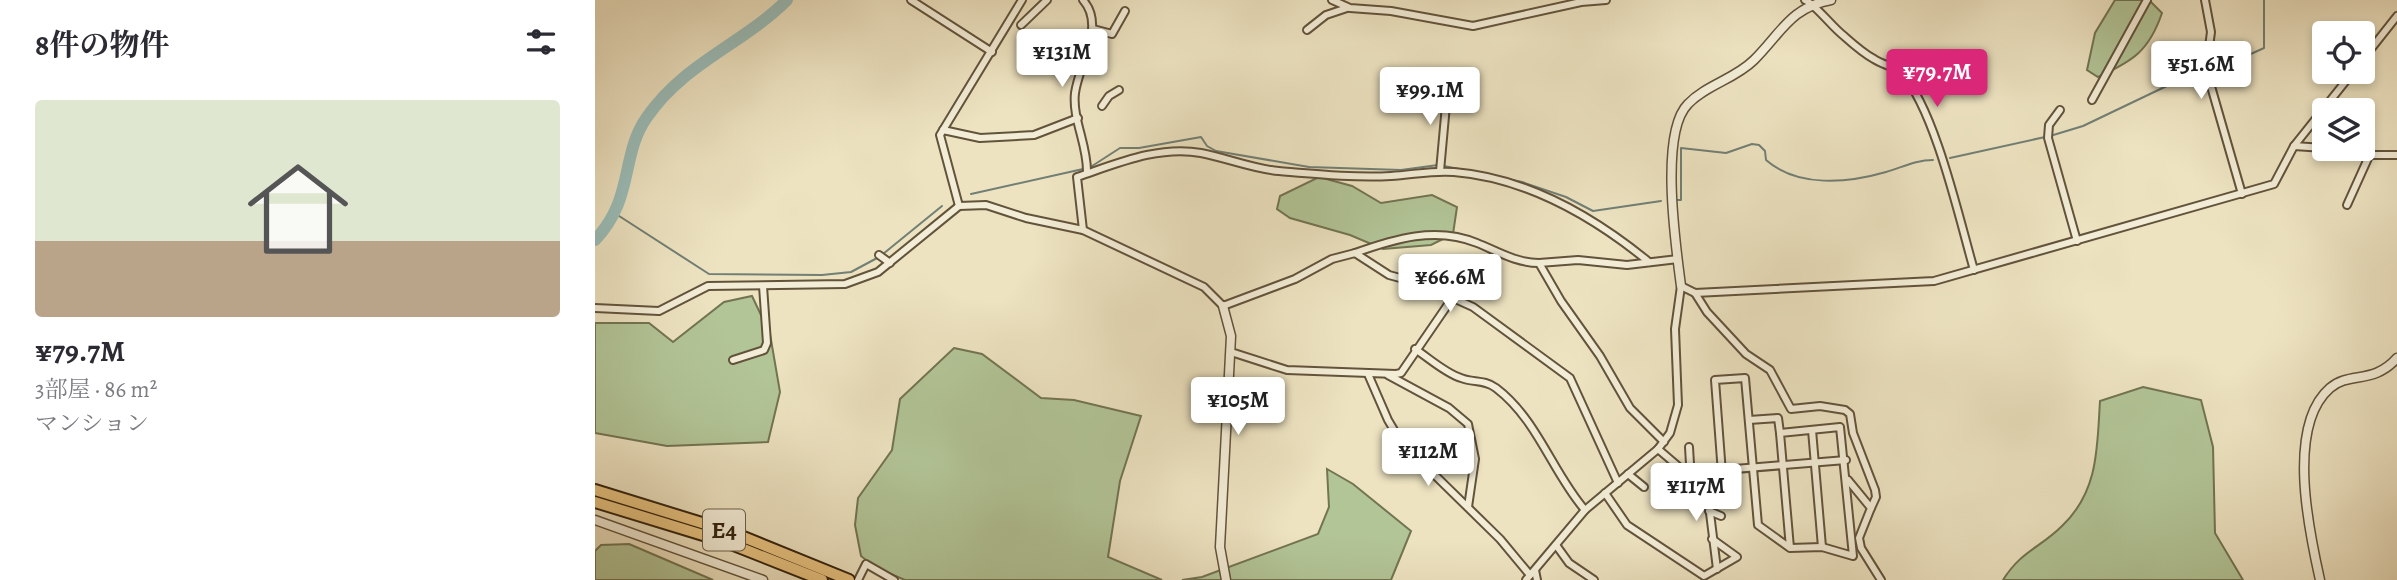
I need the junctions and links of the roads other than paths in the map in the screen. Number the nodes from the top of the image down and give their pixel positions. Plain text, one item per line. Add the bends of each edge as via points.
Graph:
1 (911, 0) edge
2 (1022, 0) edge
3 (1047, 0) edge
4 (1083, 0) edge
5 (1332, 0) edge
6 (1606, 0) edge
7 (1831, 0) edge
8 (2147, 0) edge
9 (2205, 0) edge
10 (1809, 2) edge
11 (1349, 8) junction
12 (1018, 9) junction
13 (1125, 11) dead end
14 (1028, 16) junction
15 (2397, 16) edge
16 (1021, 25) dead end
17 (1093, 29) junction
18 (1307, 30) dead end
19 (2375, 44) edge
20 (992, 52) junction
21 (2343, 84) edge
22 (1119, 90) dead end
23 (1447, 94) dead end
24 (2092, 100) dead end
25 (1102, 106) dead end
26 (2060, 110) dead end
27 (1079, 118) junction
28 (943, 130) junction
29 (2294, 146) junction
30 (2312, 147) edge
31 (2375, 154) edge
32 (2397, 155) edge
33 (2367, 161) edge
34 (1440, 167) junction
35 (1087, 173) junction
36 (2242, 194) junction
37 (2347, 205) dead end
38 (958, 206) junction
39 (1083, 230) junction
40 (2077, 241) junction
41 (1355, 253) junction
42 (879, 254) dead end
43 (1678, 259) junction
44 (887, 262) junction
45 (1649, 262) junction
46 (1539, 263) junction
47 (1974, 270) junction
48 (763, 286) junction
49 (1681, 286) junction
50 (1695, 293) junction
51 (1451, 300) junction
52 (1223, 306) junction
53 (595, 308) edge
54 (1415, 349) junction
55 (1231, 352) junction
56 (2397, 358) edge
57 (733, 360) dead end
58 (1368, 374) junction
59 (1388, 375) junction
60 (1749, 420) junction
61 (1812, 430) junction
62 (1780, 433) junction
63 (1664, 442) junction
64 (1689, 447) dead end
65 (1658, 449) junction
66 (1846, 460) junction
67 (1815, 463) junction
68 (1783, 466) junction
69 (1752, 468) junction
70 (1721, 470) junction
71 (1686, 473) junction
72 (1628, 474) junction
73 (1847, 478) junction
74 (1618, 483) junction
75 (1644, 487) dead end
76 (595, 490) edge
77 (1605, 494) junction
78 (1724, 500) dead end
79 (595, 502) edge
80 (1468, 507) junction
81 (1871, 508) junction
82 (1585, 510) junction
83 (1709, 511) junction
84 (1721, 516) dead end
85 (595, 520) edge
86 (1712, 539) junction
87 (1556, 545) junction
88 (1822, 547) junction
89 (1790, 548) junction
90 (1717, 569) junction
91 (1532, 576) edge
92 (763, 580) edge
93 (822, 580) edge
94 (849, 580) edge
95 (859, 580) edge
96 (894, 580) edge
97 (1226, 580) edge
98 (1594, 580) edge
99 (1881, 580) edge
100 (2321, 580) edge

1 - 20 street
2 - 12 street
3 - 14 street
4 - 17 street
5 - 11 street
6 - 11 street via 1473,26
7 - 10 street
8 - 24 street
9 - 36 street via 2211,32 2208,78
10 - 43 street via 1736,75 1682,110 1675,134 1672,190
10 - 47 street via 1839,33 1904,77 1941,156
11 - 18 street via 1326,15
12 - 14 street
12 - 20 street
13 - 17 street via 1112,34
14 - 16 street
15 - 19 street
17 - 27 street via 1076,91
20 - 28 street
21 - 29 street
22 - 25 street
23 - 34 street
26 - 40 street via 2048,135
27 - 28 street via 1034,135 980,138
27 - 35 street
28 - 38 street via 941,143
29 - 30 street
29 - 36 street via 2274,184
31 - 32 street
33 - 37 street
34 - 35 street via 1389,176 1277,171 1184,152 1105,164
34 - 45 street via 1486,177 1569,206 1607,228
35 - 39 street via 1077,177
36 - 40 street
38 - 39 street via 986,205
38 - 44 street
39 - 52 street via 1203,287
40 - 47 street
41 - 46 street via 1403,238 1442,234
41 - 51 street via 1389,275 1422,284
41 - 52 street
42 - 44 street
43 - 45 street
43 - 49 street
44 - 48 street via 878,272 845,284
45 - 46 street
46 - 63 street via 1630,408
47 - 50 street via 1934,281
48 - 53 street via 708,286 659,311
48 - 57 street via 764,350
49 - 50 street
49 - 63 street via 1675,329 1678,405
50 - 81 street via 1746,354 1770,370 1791,409 1820,407 1850,414 1875,490
51 - 54 street
51 - 74 street via 1473,307 1570,378
52 - 55 street via 1231,329
54 - 59 street via 1401,373
54 - 82 street via 1459,378 1486,382 1499,391 1528,422 1569,492
55 - 58 street via 1278,368
55 - 97 street via 1220,547
56 - 100 street via 2373,377 2332,386 2316,405 2303,479
58 - 59 street
58 - 80 street via 1401,442
59 - 80 street via 1449,408 1468,424 1475,459
60 - 62 street via 1778,418
60 - 69 street
60 - 70 street via 1745,377 1715,380
61 - 62 street
61 - 66 street via 1840,427
61 - 67 street
62 - 68 street
63 - 65 street
64 - 71 street
65 - 71 street
65 - 72 street
66 - 67 street
66 - 73 street
67 - 68 street
67 - 88 street
68 - 69 street
68 - 89 street
69 - 70 street
69 - 89 street via 1758,525
70 - 71 street
70 - 78 street
71 - 83 street via 1708,497
72 - 74 street
72 - 75 street
73 - 81 street
73 - 88 street via 1853,556
74 - 77 street
76 - 94 highway, E4 via 731,532
77 - 82 street
77 - 90 street via 1627,525 1685,565 1704,576
79 - 93 highway, E4 via 726,542
80 - 91 street
81 - 99 street via 1859,538
82 - 87 street
83 - 84 street
83 - 86 street
85 - 92 street
86 - 90 street
86 - 90 street via 1737,557
87 - 91 street
87 - 98 street via 1569,563
88 - 89 street
95 - 96 street via 866,564

